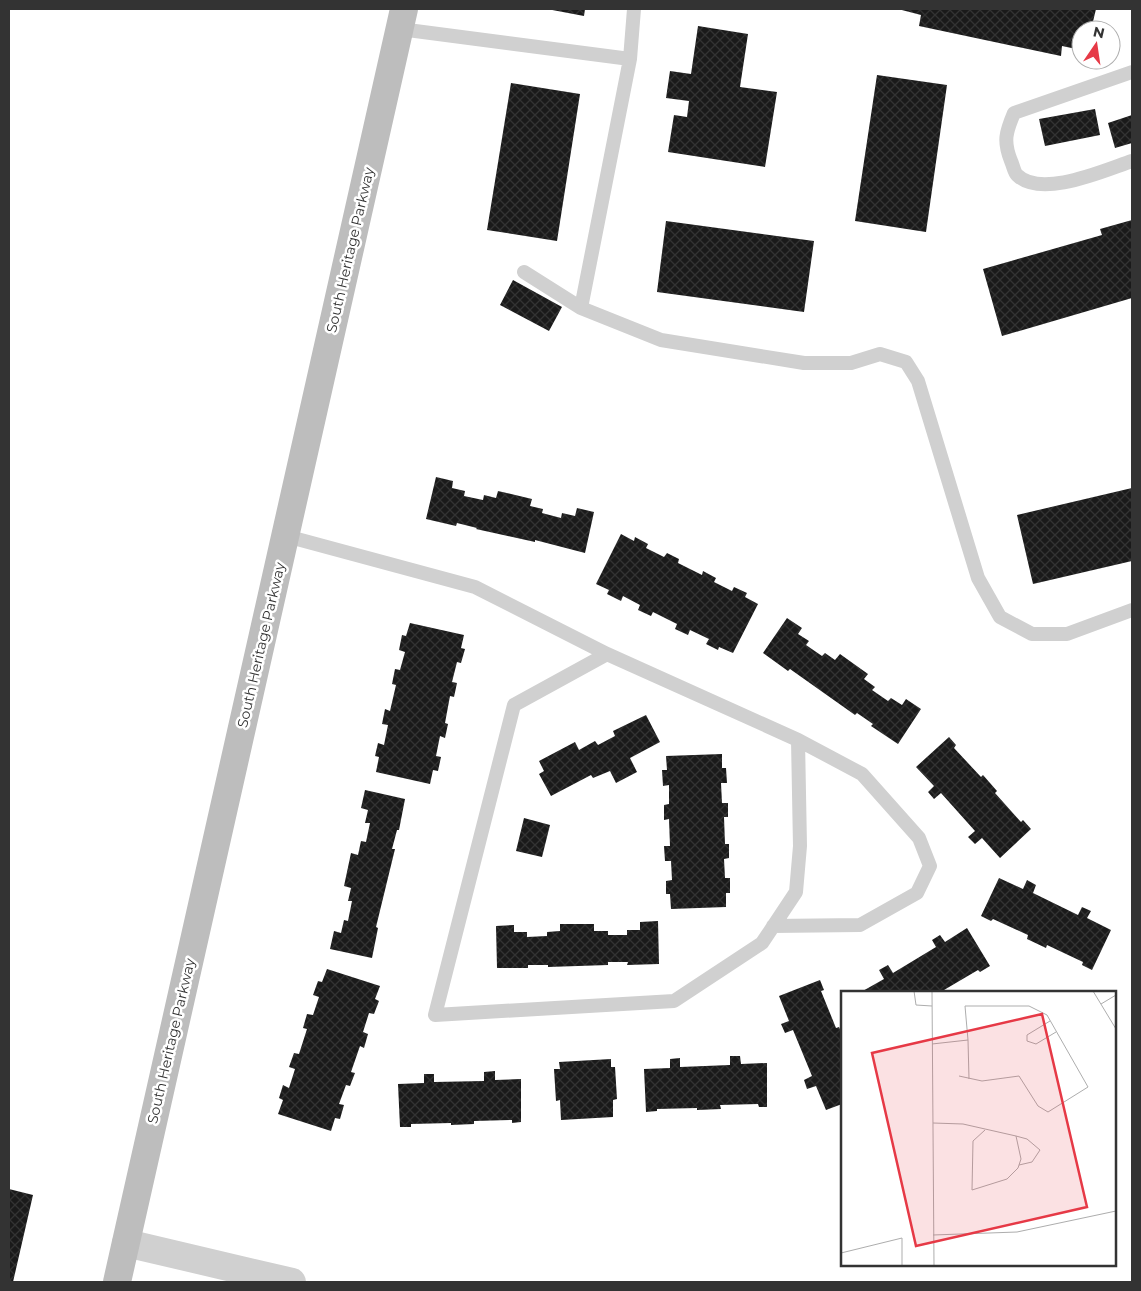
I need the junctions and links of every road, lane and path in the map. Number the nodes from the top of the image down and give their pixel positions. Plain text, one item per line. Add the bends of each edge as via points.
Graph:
1 (634, 9) edge
2 (402, 19) edge
3 (630, 59) junction
4 (1132, 72) edge
5 (1132, 161) edge
6 (524, 272) dead end
7 (581, 308) junction
8 (286, 536) junction
9 (1132, 610) edge
10 (607, 654) junction
11 (798, 740) junction
12 (773, 926) junction
13 (126, 1243) junction
14 (117, 1282) edge
15 (292, 1282) edge

1 - 3 lane
2 - 3 lane
2 - 8 main road, South Heritage Parkway
3 - 7 lane
4 - 5 lane via 1014,113 1006,132 1006,149 1016,175 1033,184 1059,184
6 - 7 lane
7 - 9 lane via 661,340 804,363 851,364 880,354 906,362 918,381 978,578 1000,617 1032,634 1067,634
8 - 10 lane via 475,587
8 - 13 main road, South Heritage Parkway
10 - 11 lane
10 - 12 lane via 514,705 435,1015 674,1001 762,944
11 - 12 lane via 800,846 796,892
11 - 12 lane via 862,774 919,838 930,866 917,894 860,925
13 - 14 main road, South Heritage Parkway
13 - 15 street

